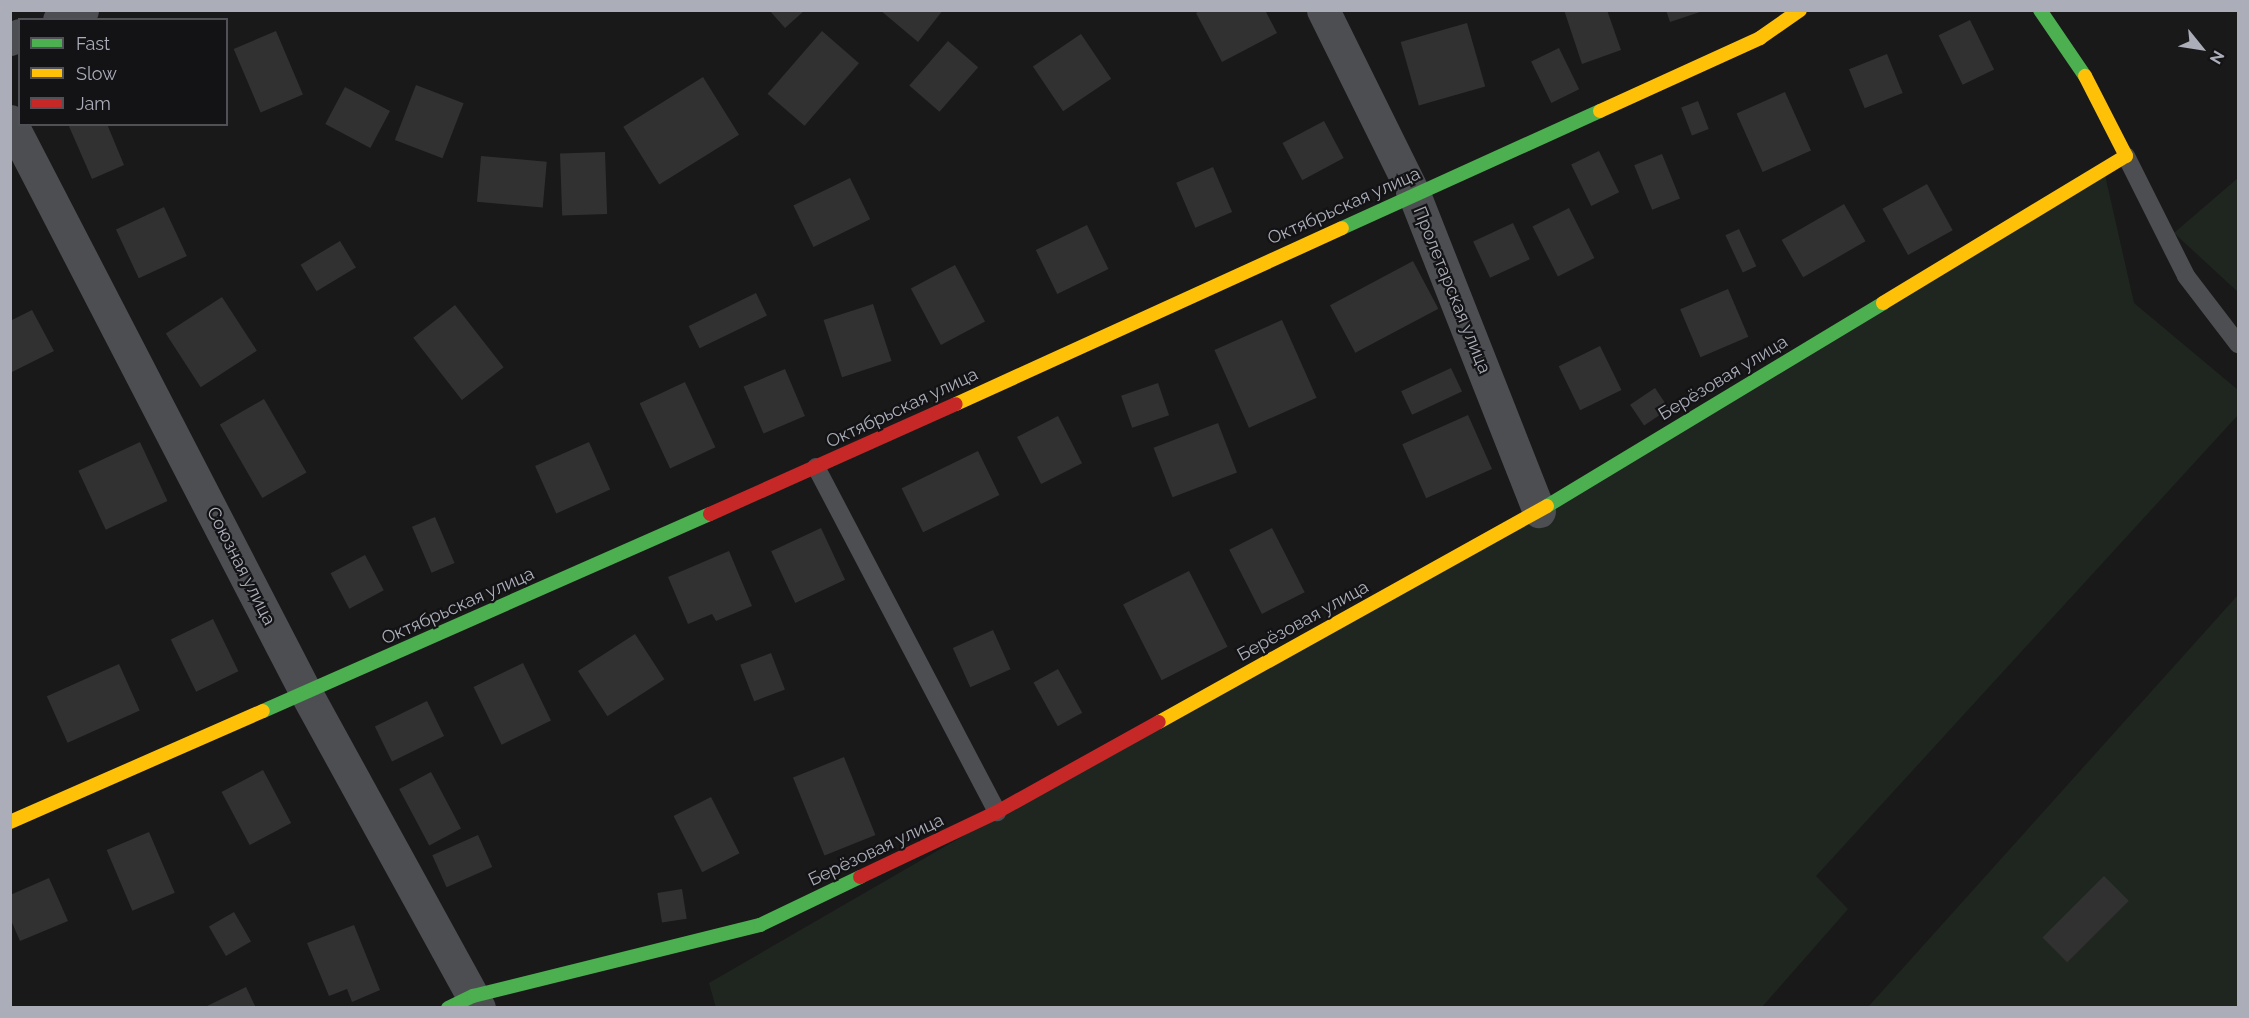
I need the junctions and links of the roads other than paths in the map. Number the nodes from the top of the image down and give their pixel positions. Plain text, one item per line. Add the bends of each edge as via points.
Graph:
1 (82, 10) edge
2 (1323, 10) edge
3 (1800, 10) edge
4 (2040, 10) edge
5 (64, 18) edge
6 (10, 121) edge
7 (2126, 156) junction
8 (1414, 194) junction
9 (2238, 344) edge
10 (816, 467) junction
11 (1539, 511) junction
12 (306, 693) junction
13 (998, 812) junction
14 (10, 822) edge
15 (467, 1004) edge

1 - 5 street
2 - 8 street, Пролетарская улица
3 - 8 street, Октябрьская улица via 1760,38
4 - 7 street via 2074,56
6 - 12 street, Союзная улица
7 - 9 lane via 2186,276
7 - 11 street, Берёзовая улица
8 - 10 street, Октябрьская улица
8 - 11 street, Пролетарская улица
10 - 12 street, Октябрьская улица
10 - 13 lane
11 - 13 street, Берёзовая улица
12 - 14 street, Октябрьская улица
12 - 15 street, Союзная улица
13 - 15 street, Берёзовая улица via 760,925

